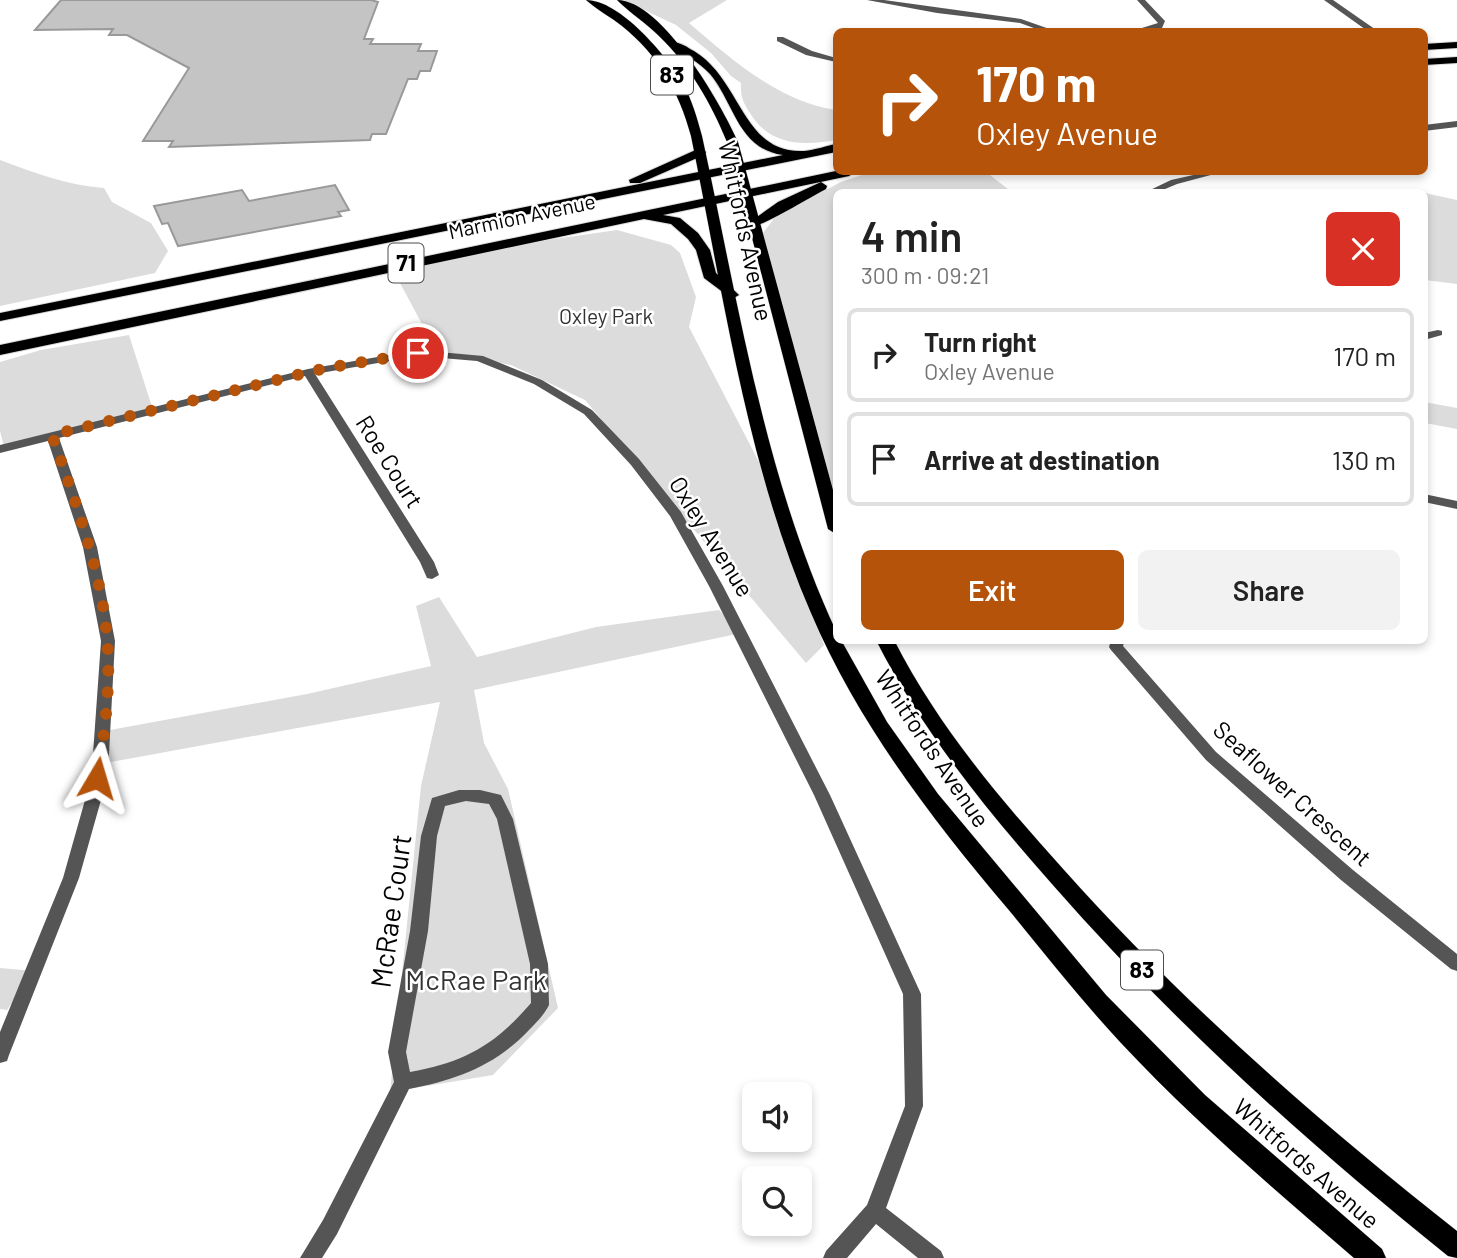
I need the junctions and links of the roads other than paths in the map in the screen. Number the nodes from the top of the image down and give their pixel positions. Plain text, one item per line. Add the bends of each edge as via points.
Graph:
1 (591, 0) edge
2 (622, 0) edge
3 (871, 0) edge
4 (1141, 0) edge
5 (1315, 0) edge
6 (1328, 0) edge
7 (1044, 28) edge
8 (1150, 28) edge
9 (1354, 28) edge
10 (1369, 28) edge
11 (780, 39) dead end
12 (674, 44) junction
13 (1457, 45) edge
14 (1428, 47) edge
15 (833, 59) edge
16 (1428, 60) edge
17 (1453, 60) edge
18 (1457, 124) edge
19 (1428, 128) edge
20 (833, 149) edge
21 (700, 152) junction
22 (811, 153) junction
23 (741, 169) junction
24 (834, 175) edge
25 (847, 175) edge
26 (1203, 175) edge
27 (703, 176) junction
28 (1157, 189) edge
29 (746, 193) junction
30 (708, 201) junction
31 (623, 217) junction
32 (754, 224) junction
33 (386, 240) junction
34 (732, 295) junction
35 (0, 317) edge
36 (1438, 333) dead end
37 (1428, 336) edge
38 (0, 350) edge
39 (308, 372) junction
40 (52, 435) junction
41 (0, 449) edge
42 (1428, 499) edge
43 (1457, 505) edge
44 (833, 518) edge
45 (432, 575) dead end
46 (833, 640) edge
47 (835, 644) edge
48 (887, 644) edge
49 (1117, 644) edge
50 (1457, 964) edge
51 (0, 1055) edge
52 (403, 1082) junction
53 (875, 1211) junction
54 (1457, 1247) edge
55 (310, 1258) edge
56 (833, 1258) edge
57 (934, 1258) edge
58 (1373, 1258) edge

1 - 21 main road, Whitfords Avenue / 83 via 624,22 667,67 688,105
2 - 12 main road, Whitfords Avenue / 83
3 - 7 street
4 - 8 street via 1162,23
5 - 9 street
6 - 10 street
11 - 15 street
12 - 22 highway via 716,74 750,134 772,149
12 - 23 main road, Whitfords Avenue / 83 via 713,97
13 - 14 highway
16 - 17 highway
18 - 19 street
20 - 22 highway, Marmion Avenue / 71
21 - 27 main road, Whitfords Avenue / 83
21 - 33 highway via 624,184 439,219
22 - 23 highway, Marmion Avenue / 71
23 - 27 highway, Marmion Avenue / 71
23 - 29 main road, Whitfords Avenue / 83
24 - 29 highway, Marmion Avenue / 71
25 - 32 highway via 803,194
26 - 28 street
27 - 30 main road, Whitfords Avenue / 83
27 - 33 highway, Marmion Avenue / 71
29 - 30 highway, Marmion Avenue / 71
29 - 32 main road, Whitfords Avenue / 83
30 - 31 highway, Marmion Avenue / 71
30 - 34 main road, Whitfords Avenue / 83
31 - 34 highway via 662,218 680,225 703,250 709,275
31 - 38 highway, Marmion Avenue / 71
32 - 44 main road, Whitfords Avenue / 83
33 - 35 highway, Marmion Avenue / 71
34 - 46 main road, Whitfords Avenue / 83 via 781,508
36 - 37 street
39 - 40 street, Oxley Avenue
39 - 45 street, Roe Court
39 - 53 street, Oxley Avenue via 418,353 479,358 538,382 588,412 676,515 734,618 816,782 912,994 914,1106
40 - 41 street, Oxley Avenue
40 - 51 street via 90,547 102,602 107,641 101,754 71,878
42 - 43 street
47 - 58 main road, Whitfords Avenue / 83 via 860,692 937,809 1100,1004 1209,1113
48 - 54 main road, Whitfords Avenue / 83 via 926,714 1098,924 1276,1098
49 - 50 street, Seaflower Crescent via 1211,756
52 - 52 street, McRae Court via 462,1068 482,1058 516,1033 540,1005 539,964 505,819 495,799 473,793 438,802 397,1052
52 - 55 street
53 - 56 street, Oxley Avenue
53 - 57 street

